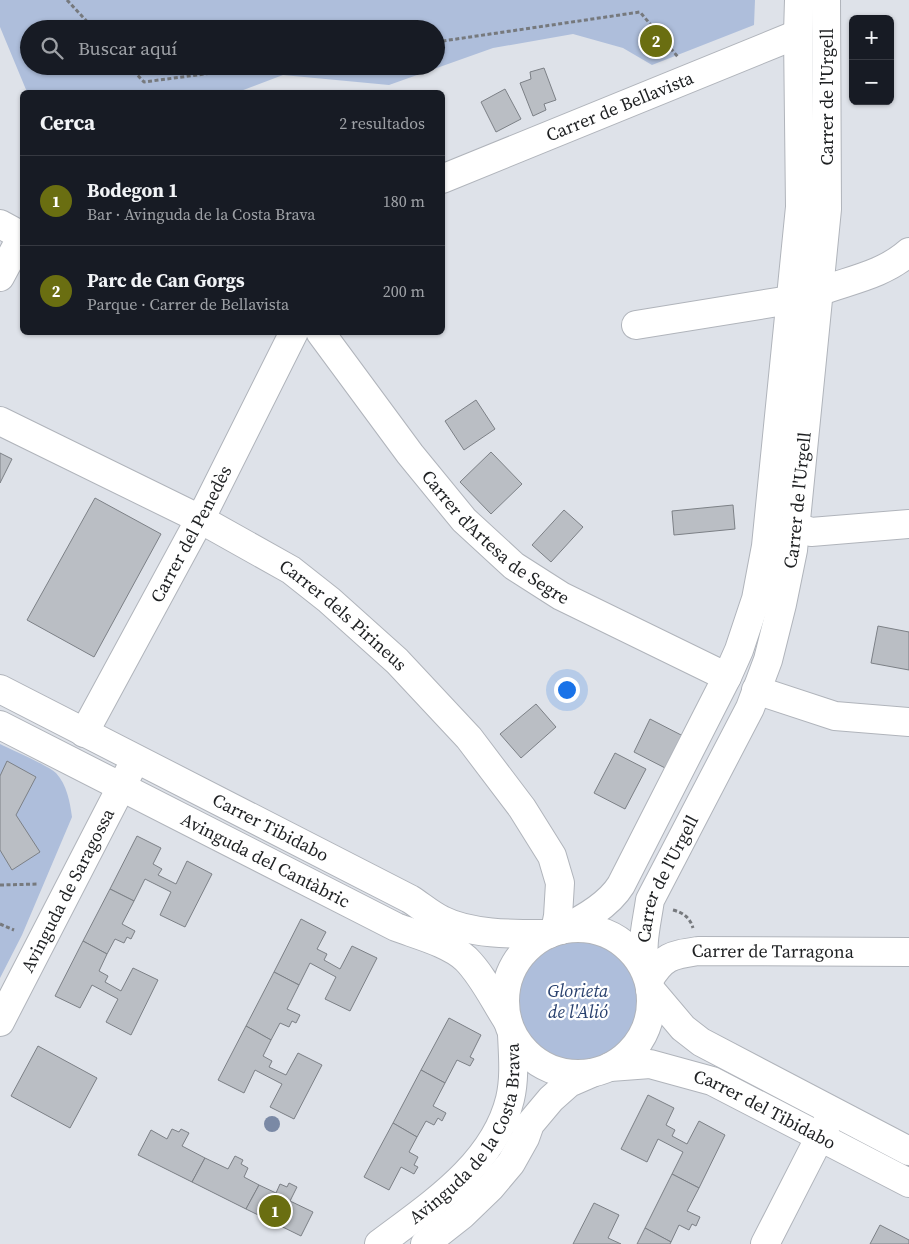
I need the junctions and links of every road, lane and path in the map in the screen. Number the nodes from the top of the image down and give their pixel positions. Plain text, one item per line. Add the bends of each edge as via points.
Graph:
1 (67, 0) edge
2 (799, 0) edge
3 (826, 0) edge
4 (86, 20) edge
5 (798, 34) junction
6 (445, 41) edge
7 (137, 75) edge
8 (197, 75) edge
9 (694, 77) junction
10 (445, 178) edge
11 (0, 224) edge
12 (20, 235) edge
13 (20, 240) edge
14 (909, 252) edge
15 (0, 277) edge
16 (818, 292) junction
17 (790, 300) junction
18 (636, 325) dead end
19 (292, 335) edge
20 (322, 335) edge
21 (0, 421) edge
22 (200, 519) junction
23 (909, 524) edge
24 (795, 526) junction
25 (727, 677) junction
26 (0, 689) edge
27 (756, 690) junction
28 (909, 722) edge
29 (0, 725) edge
30 (84, 734) junction
31 (135, 759) junction
32 (121, 787) junction
33 (38, 884) dead end
34 (0, 885) edge
35 (670, 909) dead end
36 (0, 924) edge
37 (14, 930) dead end
38 (555, 932) junction
39 (695, 934) dead end
40 (909, 952) edge
41 (648, 980) junction
42 (0, 1022) edge
43 (510, 1027) junction
44 (601, 1070) junction
45 (833, 1112) junction
46 (819, 1137) junction
47 (909, 1151) edge
48 (909, 1183) edge
49 (378, 1244) edge
50 (425, 1244) edge
51 (764, 1244) edge

1 - 4 path
2 - 5 street, Carrer de l'Urgell
3 - 16 street, Carrer de l'Urgell via 827,202
5 - 9 street, Carrer de Bellavista
5 - 17 street, Carrer de l'Urgell via 800,207
6 - 9 path via 640,12
7 - 8 path via 144,82
9 - 10 street, Carrer de Bellavista
11 - 12 street
13 - 15 street
14 - 16 street via 893,265 871,275
16 - 24 street, Carrer de l'Urgell
17 - 18 street
17 - 25 street, Carrer de l'Urgell via 766,546 756,599
19 - 22 street, Carrer del Penedès
20 - 25 street, Carrer d'Artesa de Segre via 410,454 464,520 514,566 561,596
21 - 22 street, Carrer dels Pirineus
22 - 30 street, Carrer del Penedès
22 - 38 street, Carrer dels Pirineus via 291,570 329,600 397,661 469,738 522,808 552,856 560,882
23 - 24 street via 811,532
24 - 27 street, Carrer de l'Urgell via 782,604 768,660
25 - 38 street, Carrer de l'Urgell via 616,894 578,921
26 - 30 street, Carrer Tibidabo
27 - 28 street via 835,716
27 - 41 street, Carrer de l'Urgell via 750,708 650,900 642,944
29 - 32 street, Avinguda del Cantàbric
30 - 31 street, Carrer Tibidabo
31 - 32 street, Avinguda de Saragossa
31 - 38 street, Carrer Tibidabo via 410,899 455,926 527,934
32 - 42 street, Avinguda de Saragossa
32 - 43 street, Avinguda del Cantàbric via 396,927 432,940 464,958 477,972
33 - 34 path
35 - 39 path via 683,913
36 - 37 path
38 - 41 street via 580,928 601,931 619,940 634,953
38 - 43 street via 531,945 517,960 508,979 505,1000
40 - 41 street, Carrer de Tarragona via 698,951 662,961
41 - 44 street via 652,1000 649,1020 640,1040 627,1055
41 - 45 street, Carrer del Tibidabo via 683,1028 701,1042
43 - 44 street via 526,1053 546,1067 568,1074
43 - 49 street, Avinguda de la Costa Brava via 514,1077 510,1100 488,1147 444,1194
44 - 46 street, Carrer del Tibidabo via 650,1064 712,1081
44 - 50 street, Avinguda de la Costa Brava via 569,1084 550,1099 530,1124 511,1162 490,1188
45 - 46 street
45 - 47 street, Carrer del Tibidabo
46 - 48 street, Carrer del Tibidabo
46 - 51 street

